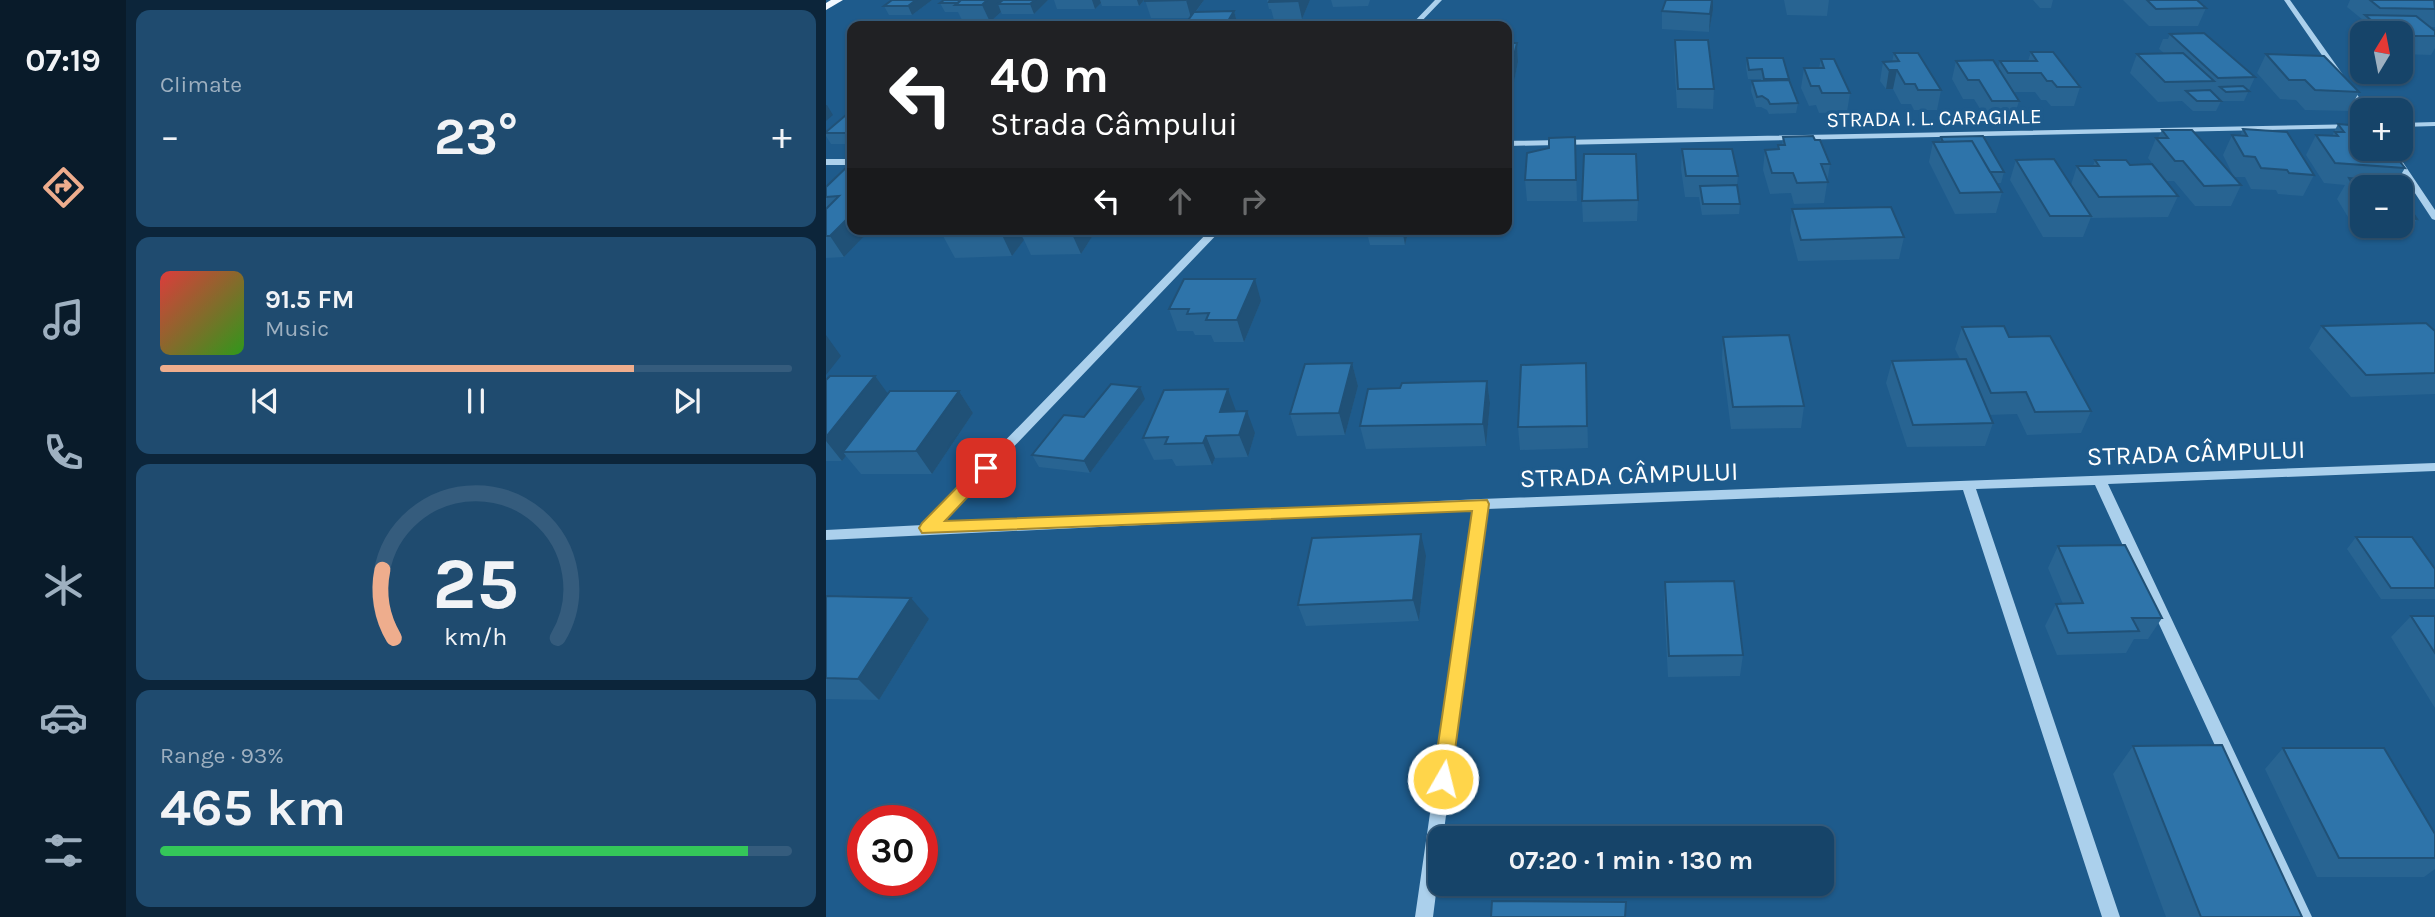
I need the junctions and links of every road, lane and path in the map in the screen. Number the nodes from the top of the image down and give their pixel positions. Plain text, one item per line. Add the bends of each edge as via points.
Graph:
1 (838, 0) edge
2 (1439, 0) edge
3 (2287, 0) edge
4 (826, 7) edge
5 (1418, 21) edge
6 (2356, 98) edge
7 (2435, 124) edge
8 (2413, 125) edge
9 (2350, 126) edge
10 (1512, 144) edge
11 (2398, 161) edge
12 (826, 162) edge
13 (847, 162) edge
14 (2435, 217) edge
15 (1211, 235) edge
16 (2435, 467) edge
17 (2099, 479) junction
18 (1968, 485) junction
19 (1481, 504) junction
20 (928, 528) junction
21 (826, 535) edge
22 (1424, 917) edge
23 (2111, 917) edge
24 (2303, 917) edge

1 - 4 main road
2 - 5 street
3 - 6 street
7 - 8 street
9 - 10 street, STRADA I. L. CARAGIALE
11 - 14 street
12 - 13 street
15 - 20 street
16 - 17 street, STRADA CÂMPULUI
17 - 18 street, STRADA CÂMPULUI
17 - 24 street
18 - 19 street, STRADA CÂMPULUI
18 - 23 street
19 - 20 street, STRADA CÂMPULUI
19 - 22 street
20 - 21 street, STRADA CÂMPULUI

